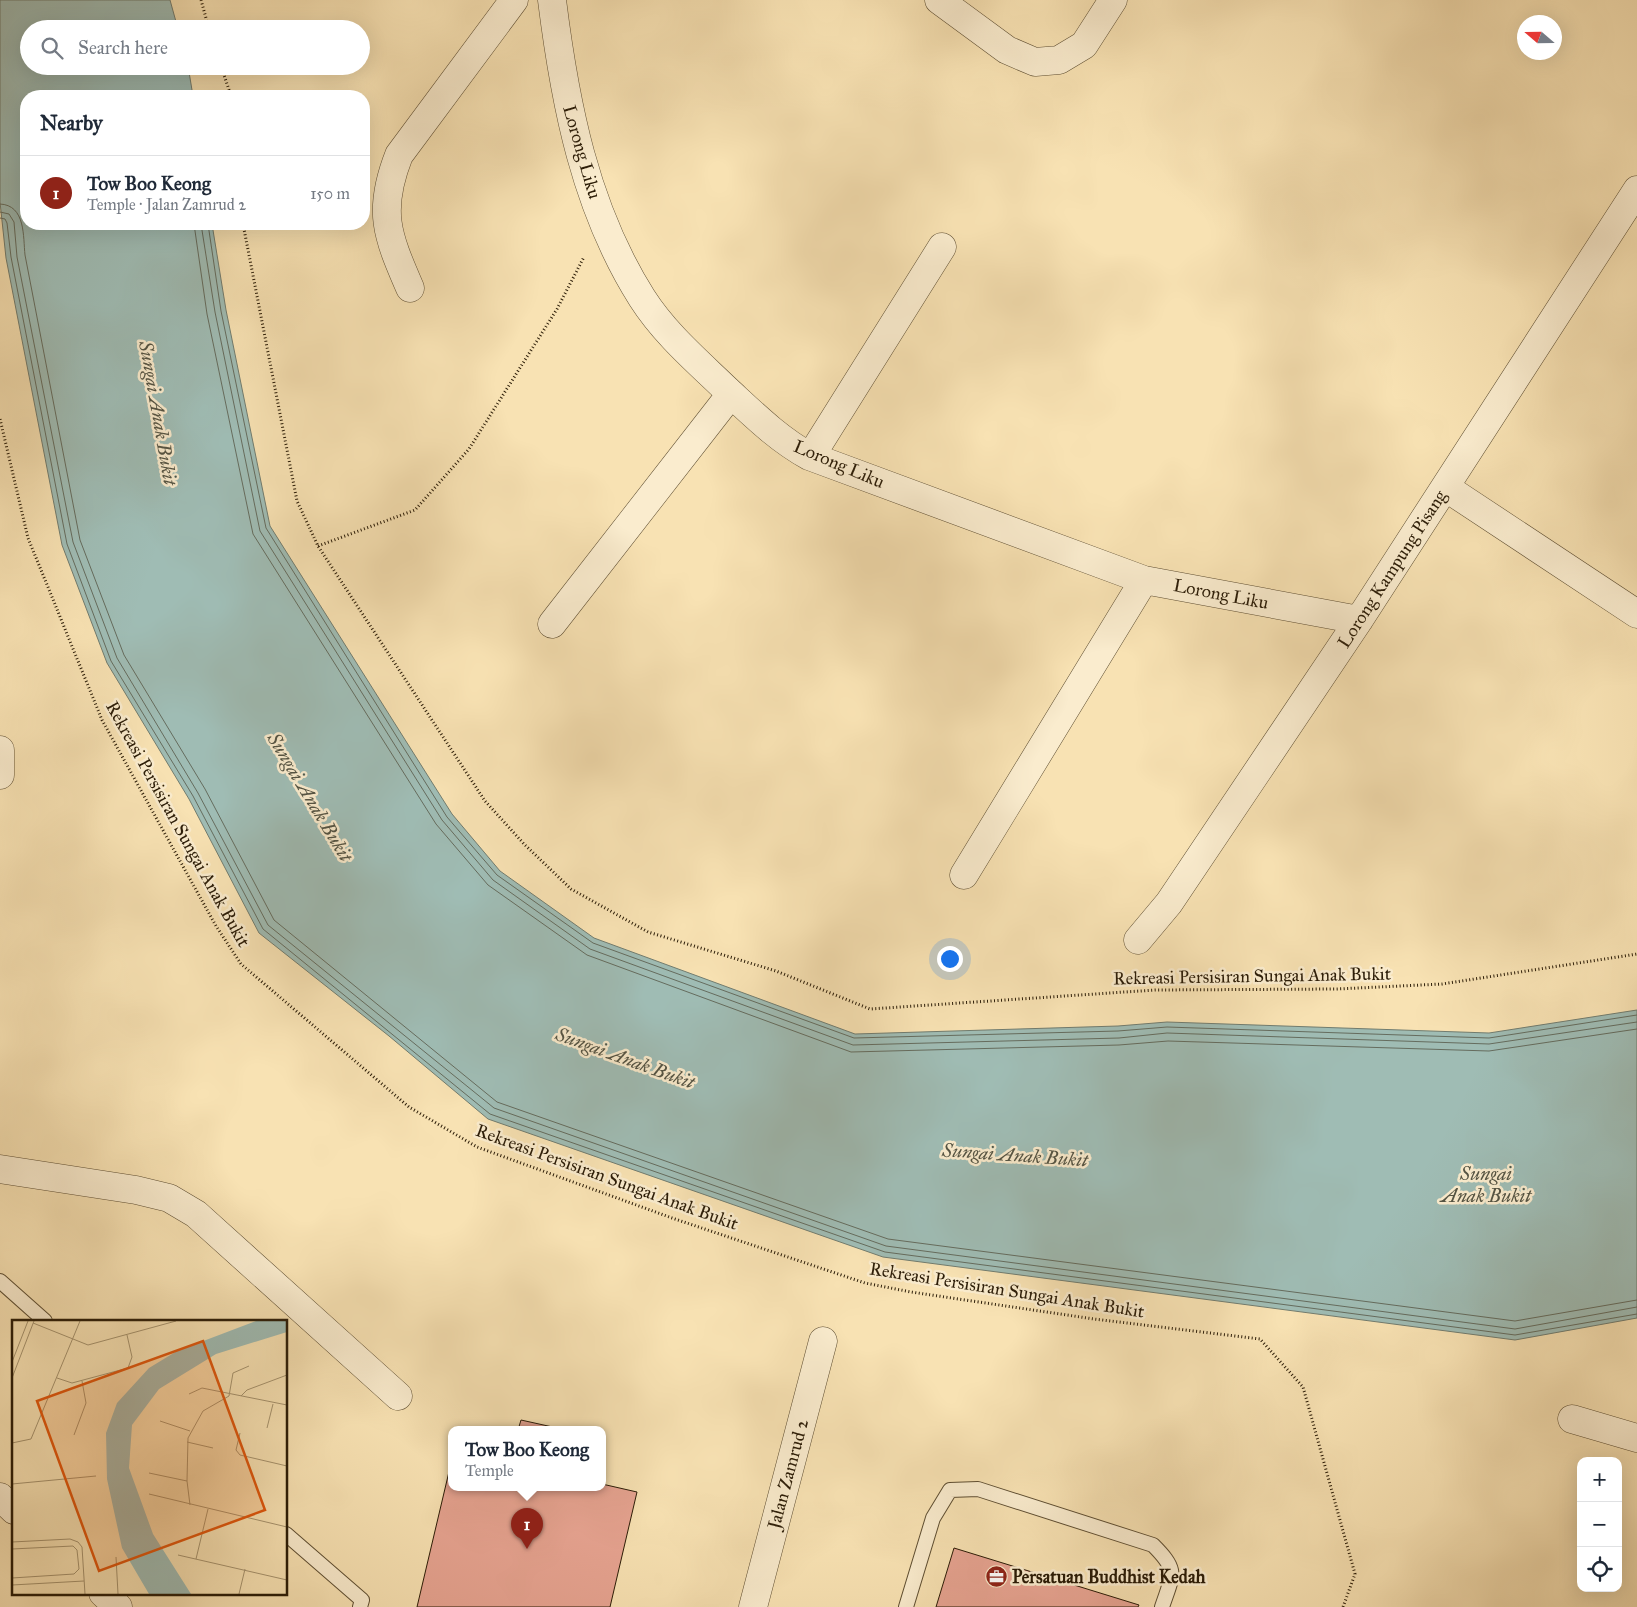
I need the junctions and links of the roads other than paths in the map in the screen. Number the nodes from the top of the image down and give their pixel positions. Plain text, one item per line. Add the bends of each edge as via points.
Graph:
1 (514, 0) edge
2 (552, 0) edge
3 (939, 0) edge
4 (1113, 0) edge
5 (1637, 190) edge
6 (942, 247) dead end
7 (410, 288) dead end
8 (731, 394) junction
9 (811, 456) junction
10 (1445, 487) junction
11 (1144, 580) junction
12 (1637, 614) edge
13 (1359, 620) junction
14 (552, 624) dead end
15 (0, 750) edge
16 (0, 774) edge
17 (964, 875) dead end
18 (1138, 940) dead end
19 (0, 1169) edge
20 (0, 1281) edge
21 (44, 1320) edge
22 (823, 1341) dead end
23 (398, 1396) dead end
24 (1572, 1419) dead end
25 (1637, 1438) edge
26 (0, 1497) edge
27 (12, 1508) edge
28 (288, 1536) edge
29 (104, 1594) edge
30 (118, 1607) edge
31 (360, 1607) edge
32 (753, 1607) edge
33 (906, 1607) edge
34 (1162, 1607) edge

1 - 7 street via 399,155 391,177 386,200 387,224 393,249
2 - 8 street, Lorong Liku via 562,78 577,142 602,221 642,299 696,363
3 - 4 street via 1007,50 1035,62 1059,60 1084,45
5 - 10 street, Lorong Kampung Pisang
6 - 9 street
8 - 9 street, Lorong Liku via 779,437
8 - 14 street
9 - 11 street, Lorong Liku
10 - 12 street
10 - 13 street, Lorong Kampung Pisang
11 - 13 street, Lorong Liku
11 - 17 street
13 - 18 street, Lorong Kampung Pisang via 1169,903
15 - 16 street
19 - 23 street via 136,1190 176,1202 196,1214
20 - 21 lane
22 - 32 street, Jalan Zamrud 2
24 - 25 street
26 - 27 street
28 - 31 lane via 362,1600
29 - 30 street
33 - 34 lane via 933,1518 950,1490 978,1489 1152,1545 1170,1562 1172,1578

